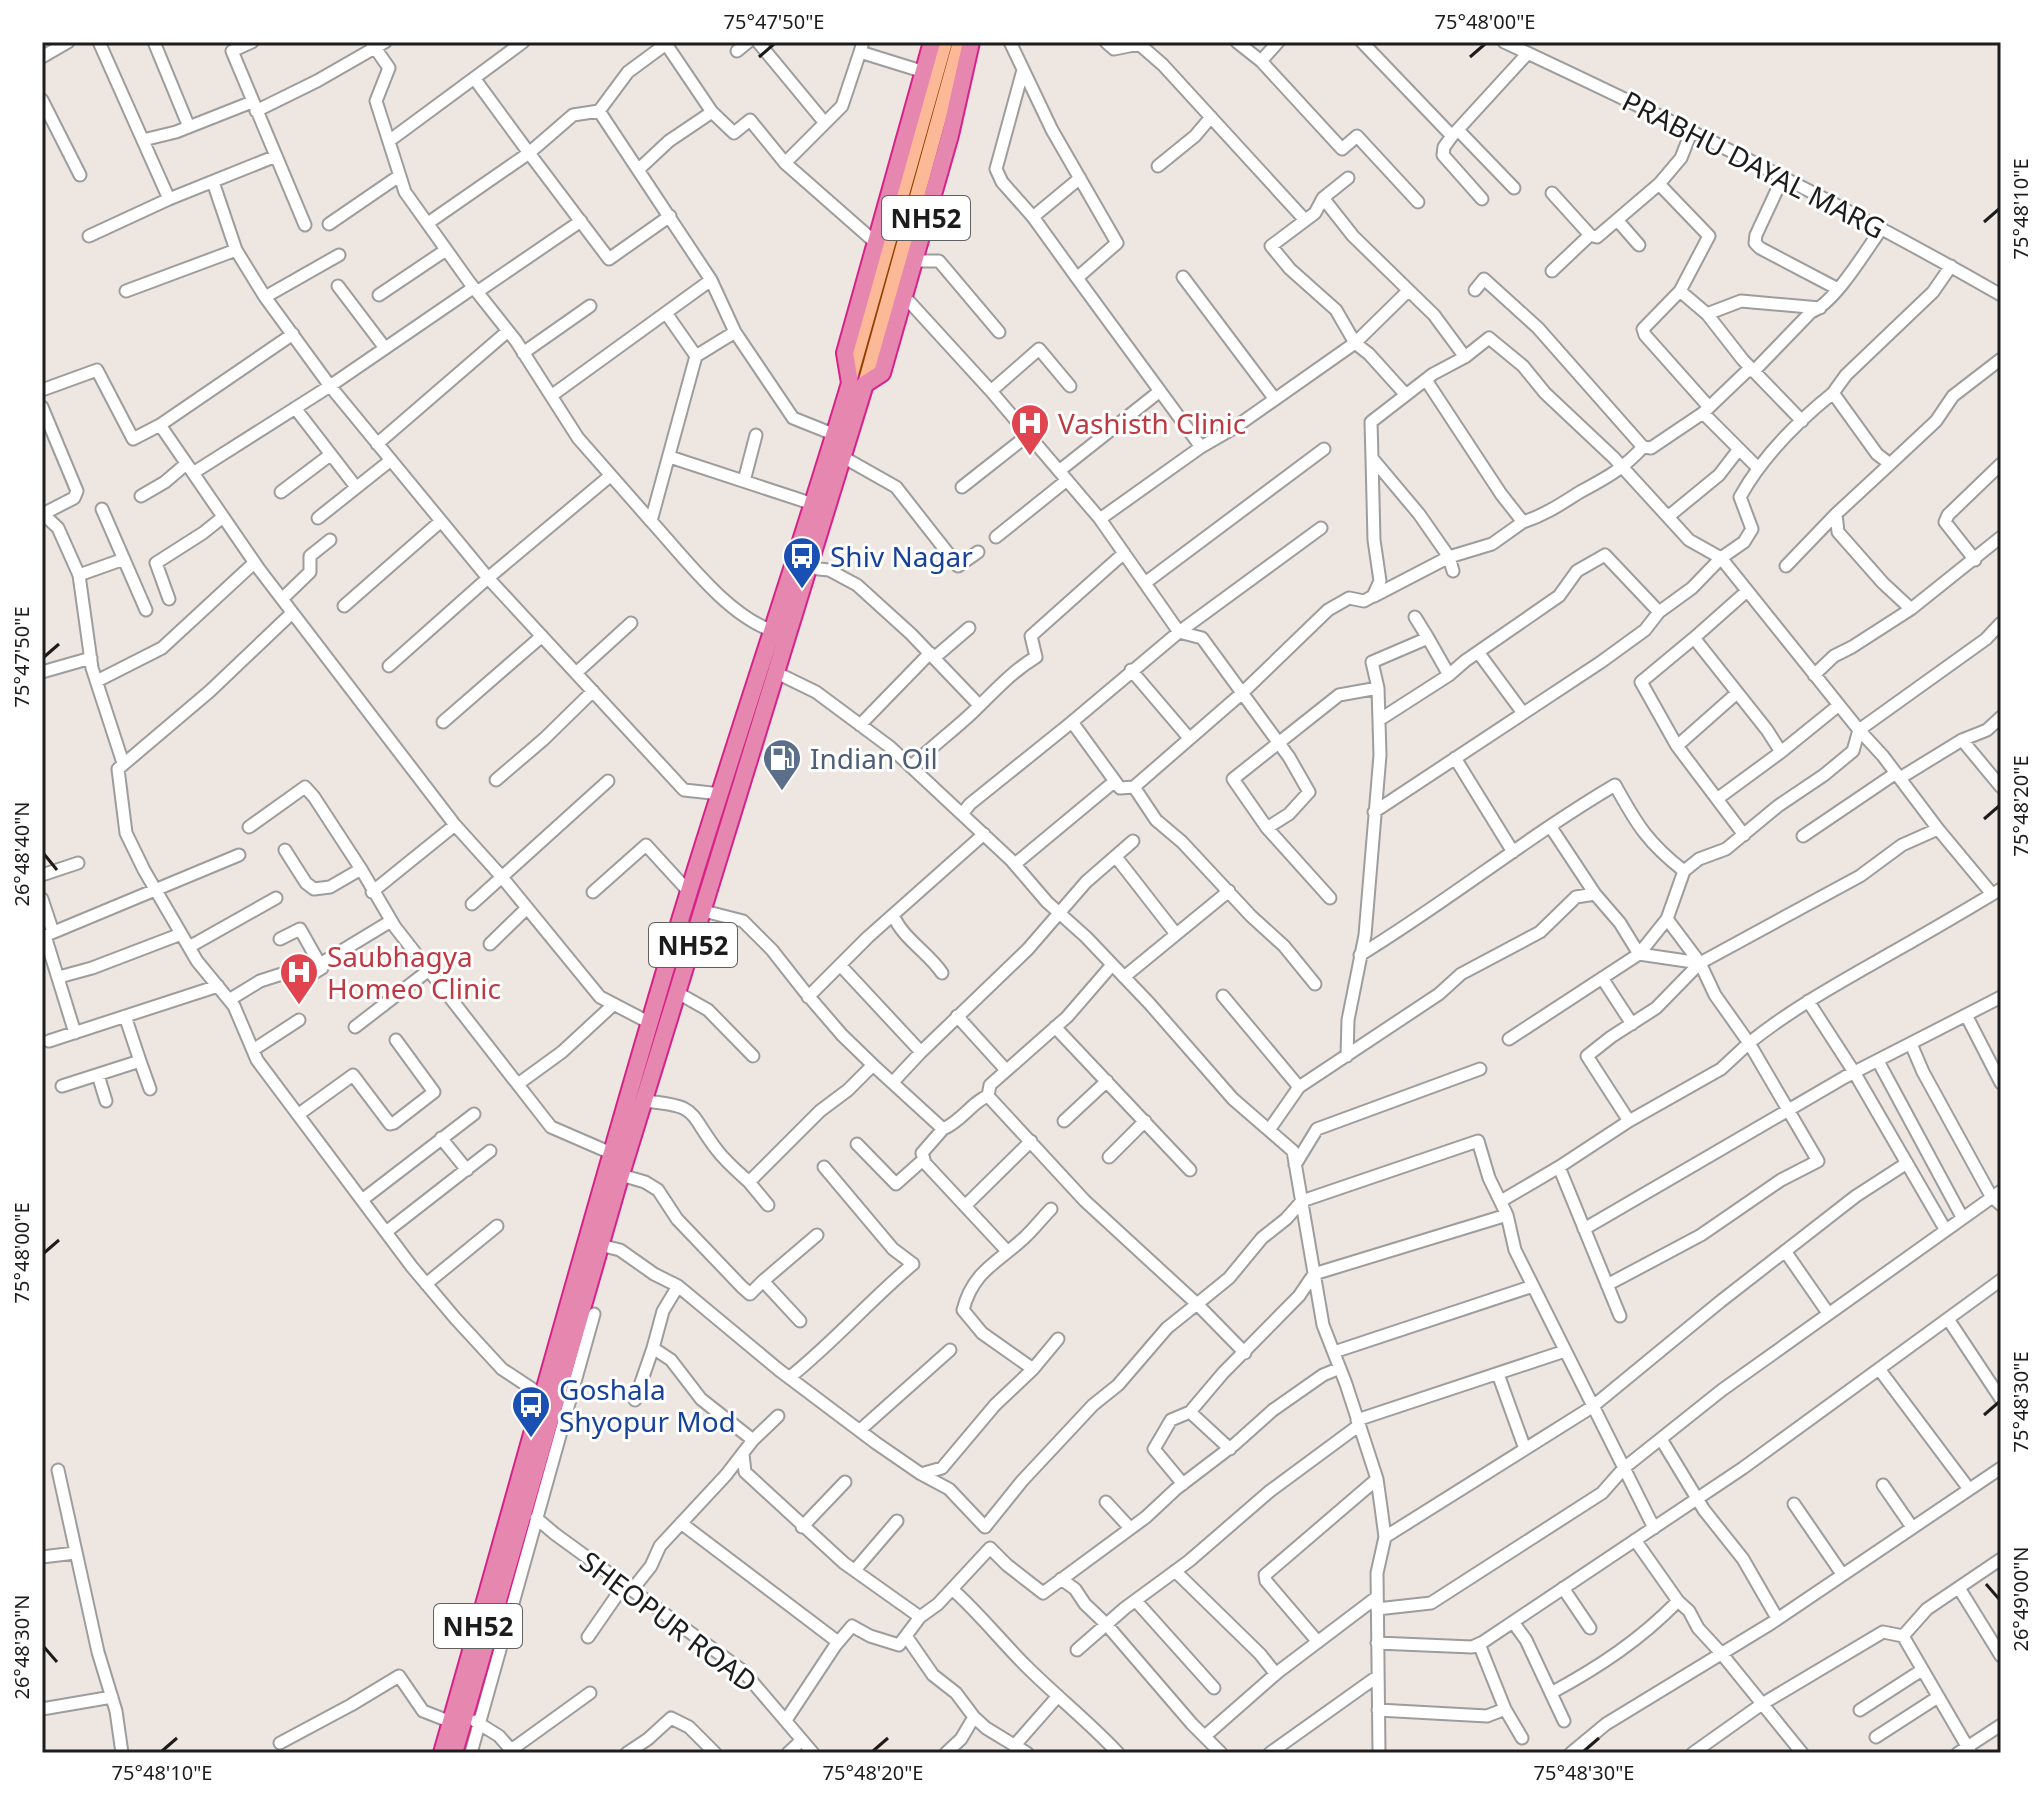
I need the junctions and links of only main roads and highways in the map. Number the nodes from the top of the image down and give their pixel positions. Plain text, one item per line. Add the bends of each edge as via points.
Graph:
1 (932, 42) edge
2 (945, 42) edge
3 (960, 42) edge
4 (971, 42) edge
5 (867, 351) junction
6 (858, 381) junction
7 (520, 1503) junction
8 (465, 1720) junction
9 (442, 1753) edge
10 (454, 1753) edge

1 - 6 highway, NH52 via 845,353
2 - 5 main road
3 - 5 main road
4 - 6 highway, NH52 via 882,373
5 - 6 main road
6 - 7 highway, NH52 via 843,457
6 - 7 highway, NH52 via 833,434 689,892 543,1396
7 - 8 highway, NH52
8 - 9 highway, NH52
8 - 10 highway, NH52

